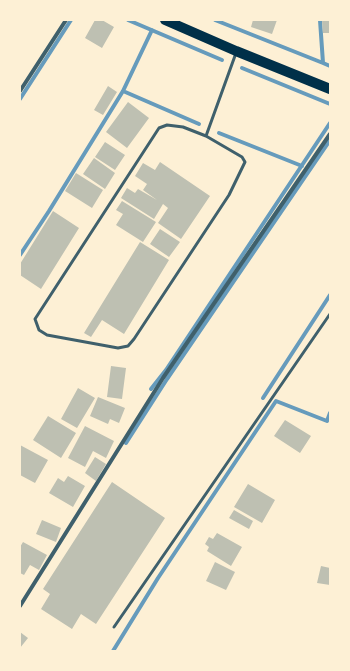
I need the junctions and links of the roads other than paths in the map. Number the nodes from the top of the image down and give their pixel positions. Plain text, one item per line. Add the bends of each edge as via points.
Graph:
1 (66, 20) edge
2 (165, 20) edge
3 (236, 51) junction
4 (330, 89) edge
5 (20, 91) edge
6 (330, 134) edge
7 (206, 136) junction
8 (330, 314) edge
9 (20, 606) edge
10 (114, 627) dead end

1 - 5 street
2 - 3 highway
3 - 4 highway
3 - 7 lane
6 - 9 street via 163,378
7 - 7 lane via 242,157 245,162 229,195 128,346 118,348 47,335 39,330 35,319 159,128 167,125 183,127
8 - 10 lane

